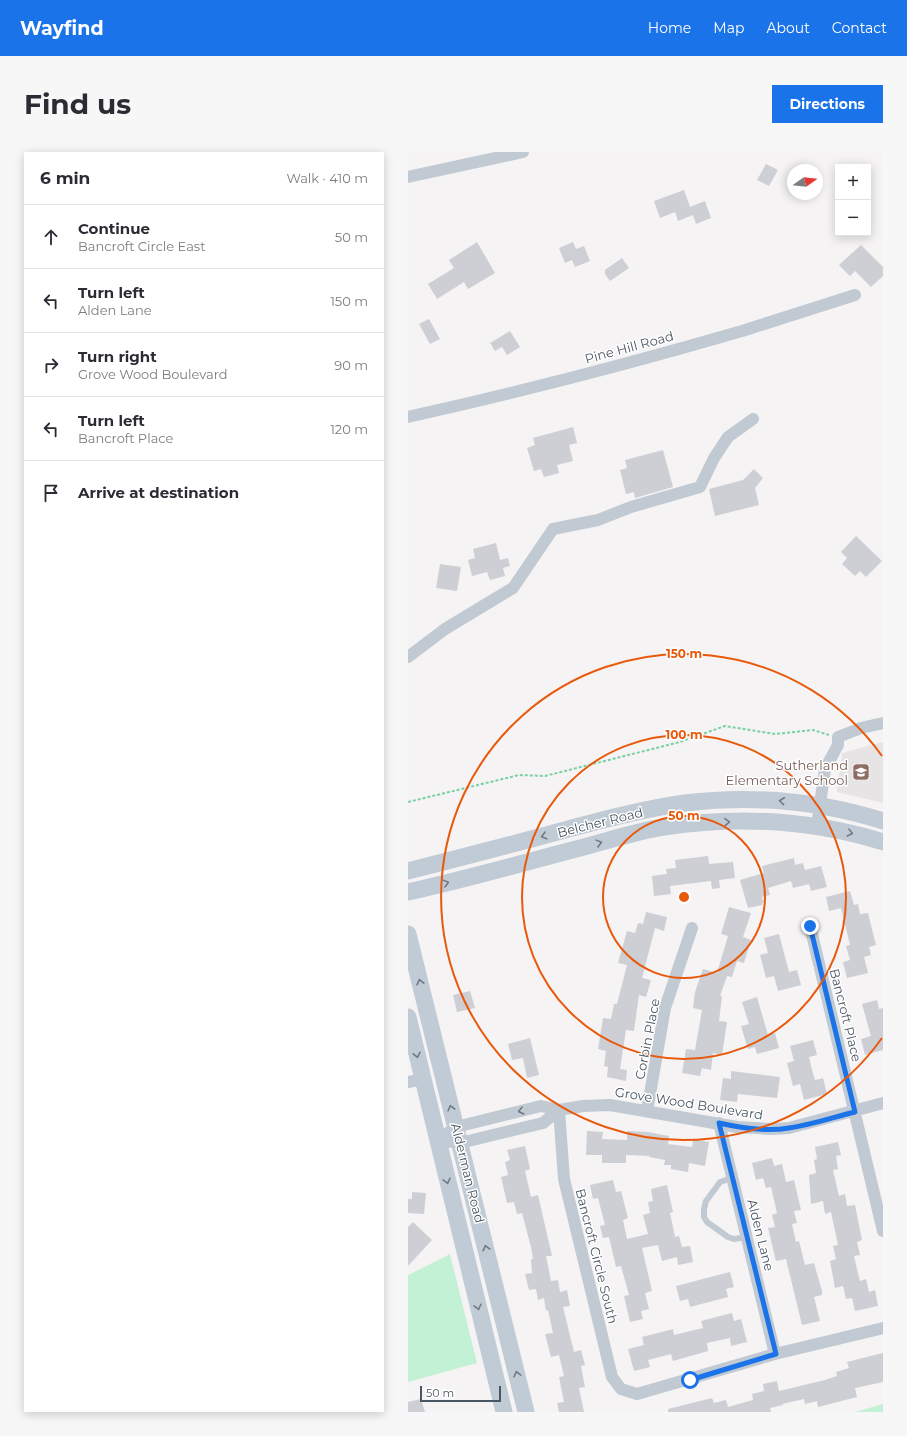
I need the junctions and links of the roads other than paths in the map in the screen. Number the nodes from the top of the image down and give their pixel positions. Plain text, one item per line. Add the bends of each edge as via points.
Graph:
1 (523, 152) edge
2 (408, 177) edge
3 (855, 295) dead end
4 (408, 417) edge
5 (753, 419) dead end
6 (408, 657) edge
7 (883, 723) edge
8 (821, 806) junction
9 (883, 821) edge
10 (817, 826) junction
11 (883, 842) edge
12 (408, 872) edge
13 (408, 892) edge
14 (810, 926) dead end
15 (692, 928) dead end
16 (408, 934) edge
17 (408, 1017) edge
18 (415, 1081) edge
19 (883, 1104) edge
20 (559, 1110) junction
21 (647, 1111) junction
22 (855, 1112) junction
23 (719, 1123) junction
24 (458, 1135) junction
25 (438, 1140) junction
26 (732, 1178) junction
27 (883, 1231) edge
28 (747, 1237) junction
29 (883, 1328) edge
30 (776, 1354) junction
31 (504, 1412) edge
32 (526, 1412) edge

1 - 2 street
3 - 4 street, Pine Hill Road via 663,353 473,403
5 - 6 street via 728,438 714,458 700,487 631,506 598,520 553,529 513,588 445,629
7 - 8 street via 838,737 838,744 825,769
8 - 9 main road, Belcher Road
8 - 10 street
8 -> 12 main road, Belcher Road via 767,800 685,803 605,820
10 -> 11 main road, Belcher Road
13 -> 10 main road, Belcher Road via 663,827 706,822 759,821
14 - 22 street, Bancroft Place
15 - 21 street, Corbin Place via 665,1008
24 -> 16 main road, Alderman Road
17 -> 18 main road, Alderman Road
18 - 25 main road, Alderman Road
19 - 22 street, Grove Wood Boulevard
20 - 21 street, Grove Wood Boulevard via 610,1105
20 -> 24 street, Grove Wood Boulevard via 540,1106
20 - 24 street, Grove Wood Boulevard via 543,1123
20 - 30 street, Bancroft Circle South via 564,1179 612,1377 621,1389 637,1394
21 - 23 street, Grove Wood Boulevard
22 - 23 street, Grove Wood Boulevard via 789,1128 754,1129
22 - 27 street, Bancroft Place
23 - 26 street, Alden Lane
24 - 25 street, Grove Wood Boulevard
32 -> 24 main road, Alderman Road
25 -> 31 main road, Alderman Road
26 - 28 street, Alden Lane
26 - 28 lane via 720,1182 706,1201 704,1217 728,1237
28 - 30 street, Alden Lane
29 - 30 street

